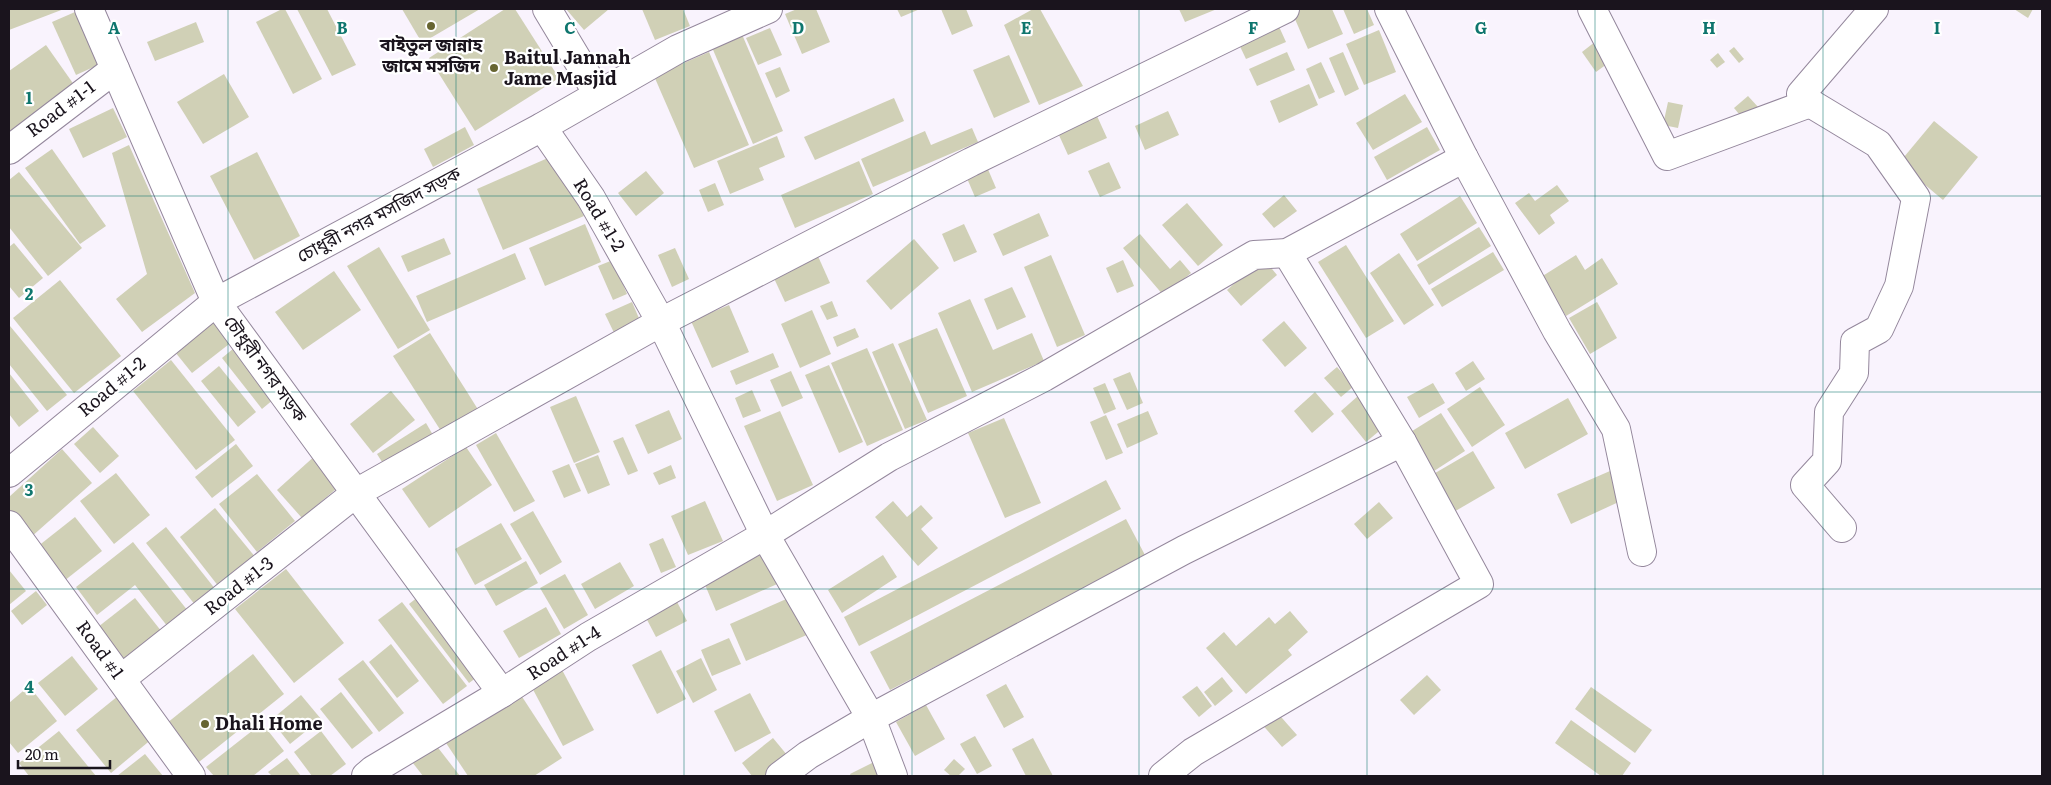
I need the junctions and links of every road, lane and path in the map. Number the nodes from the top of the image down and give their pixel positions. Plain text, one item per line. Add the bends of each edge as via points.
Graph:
1 (89, 9) edge
2 (547, 9) edge
3 (768, 9) edge
4 (1285, 9) edge
5 (1389, 9) edge
6 (1592, 9) edge
7 (1874, 9) edge
8 (115, 69) junction
9 (598, 94) junction
10 (1810, 103) junction
11 (542, 127) junction
12 (9, 150) edge
13 (1464, 158) junction
14 (1287, 253) junction
15 (216, 302) junction
16 (661, 322) junction
17 (1402, 442) junction
18 (9, 473) edge
19 (356, 493) junction
20 (9, 525) edge
21 (1842, 528) dead end
22 (765, 535) junction
23 (1642, 552) dead end
24 (121, 680) junction
25 (502, 693) junction
26 (871, 718) junction
27 (191, 776) edge
28 (366, 776) edge
29 (780, 776) edge
30 (893, 776) edge
31 (1163, 776) edge

1 - 8 street, চৌধুরী নগর সড়ক
2 - 9 street
3 - 9 street via 678,50
4 - 16 street, Road #1-3 via 971,162
5 - 13 street
6 - 10 street via 1667,156
7 - 10 street via 1800,94
8 - 12 street, Road #1-1
8 - 15 street, চৌধুরী নগর সড়ক
9 - 11 street
10 - 21 street via 1878,144 1916,198 1899,286 1879,329 1855,342 1854,373 1829,412 1826,461 1805,485
11 - 15 street, চোধুরী নগর মসজিদ সড়ক
11 - 16 street, Road #1-2 via 591,198
13 - 14 street
13 - 23 street via 1557,331 1616,430
14 - 17 street
14 - 22 street, Road #1-4 via 1254,255 1044,377 890,456
15 - 18 street, Road #1-2
15 - 19 street, চৌধুরী নগর সড়ক
16 - 19 street, Road #1-3
16 - 22 street, Road #1-2
17 - 26 street via 1184,550
17 - 31 street via 1479,584 1194,752
19 - 24 street, Road #1-3
19 - 25 street, চৌধুরী নগর সড়ক
20 - 24 street, Road #1
22 - 25 street, Road #1-4 via 588,637
22 - 26 street, Road #1-2
24 - 27 street, Road #1
25 - 28 street, Road #1-4
26 - 29 street via 808,755
26 - 30 street, Road #1-2

